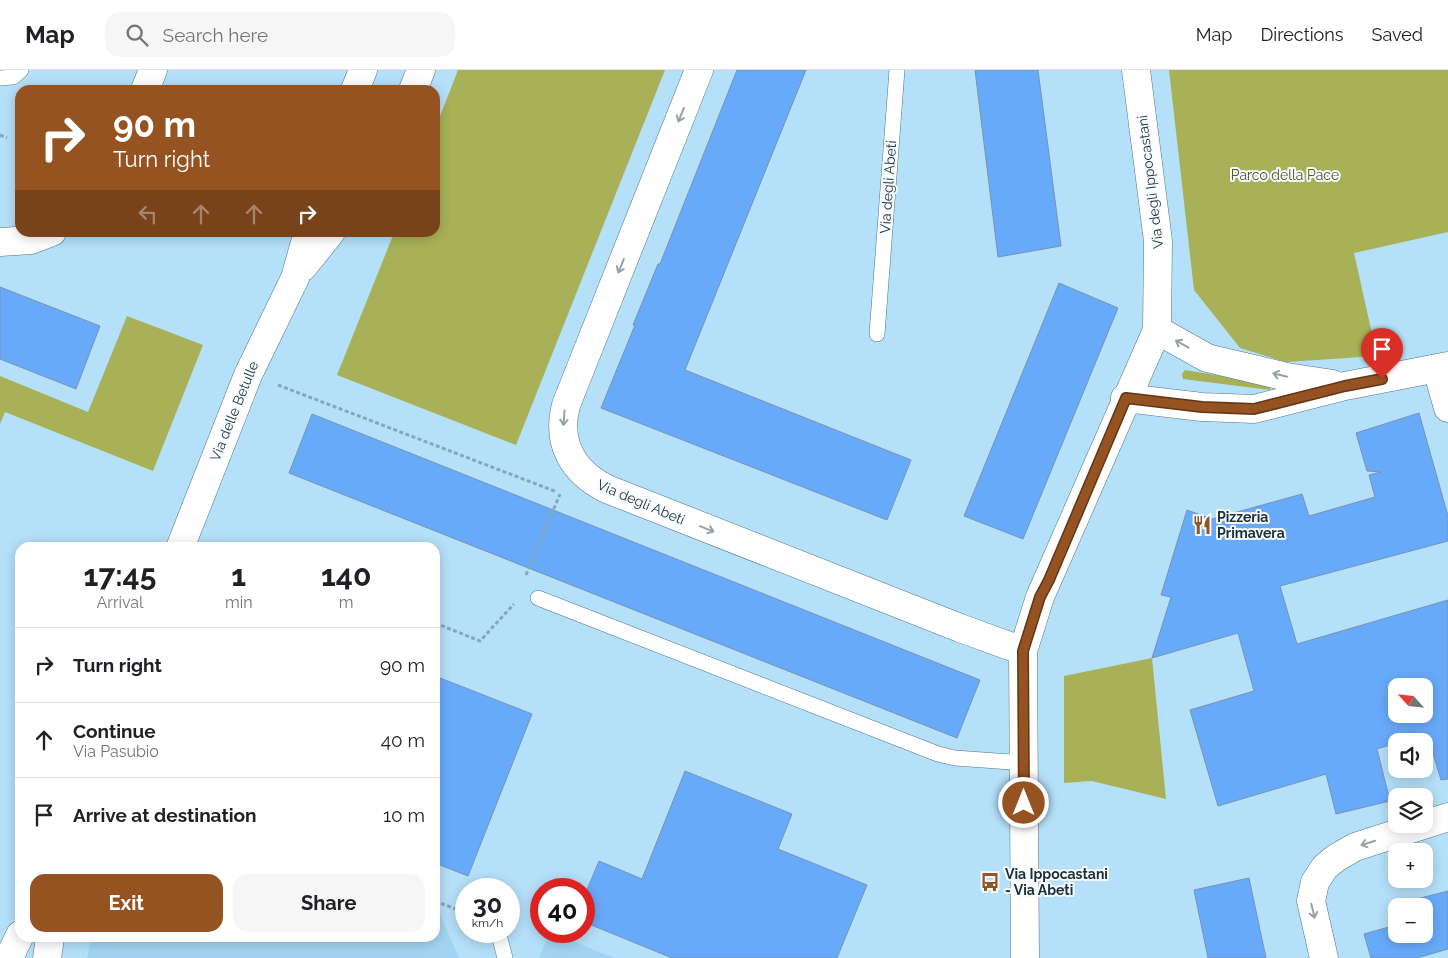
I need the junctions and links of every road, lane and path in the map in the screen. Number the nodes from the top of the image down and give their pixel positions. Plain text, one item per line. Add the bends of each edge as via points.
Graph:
1 (21, 70) edge
2 (153, 70) edge
3 (363, 70) edge
4 (421, 70) edge
5 (699, 70) edge
6 (897, 70) edge
7 (1136, 70) edge
8 (0, 78) edge
9 (147, 85) edge
10 (357, 85) edge
11 (415, 85) edge
12 (0, 135) edge
13 (7, 138) dead end
14 (38, 237) edge
15 (306, 237) edge
16 (327, 237) edge
17 (0, 242) edge
18 (294, 278) junction
19 (1157, 330) junction
20 (877, 334) dead end
21 (1442, 368) edge
22 (276, 384) dead end
23 (1345, 386) junction
24 (1126, 398) junction
25 (1448, 408) edge
26 (182, 542) edge
27 (525, 580) dead end
28 (517, 597) dead end
29 (538, 598) dead end
30 (440, 626) edge
31 (1023, 651) junction
32 (1024, 763) junction
33 (1448, 817) edge
34 (440, 903) edge
35 (455, 909) edge
36 (17, 942) edge
37 (49, 942) edge
38 (501, 943) edge
39 (9, 958) edge
40 (47, 958) edge
41 (504, 958) edge
42 (1025, 958) edge
43 (1324, 958) edge

1 - 8 lane via 13,77
2 - 9 street
3 - 10 street
4 - 11 street
5 -> 31 street, Via degli Abeti via 566,404 563,430 572,459 586,476 607,489
6 - 20 lane, Via degli Abeti
7 - 19 street, Via degli Ippocastani via 1158,241
12 - 13 path
14 - 17 street
15 - 18 street, Via delle Betulle
16 - 18 street, Via delle Betulle
18 - 26 street, Via delle Betulle via 248,375
23 -> 19 street via 1287,377 1207,358
19 - 24 street, Via degli Ippocastani
21 - 23 street
21 - 25 street
22 - 27 path via 561,493
23 - 24 street via 1254,409
24 - 31 street, Via degli Ippocastani via 1040,597
28 - 30 path via 514,606 480,641
29 - 32 lane via 938,754
31 - 32 street, Via degli Ippocastani
32 - 42 street, Via degli Ippocastani
33 -> 43 street via 1355,847 1325,867 1315,882 1310,901
34 - 35 path
36 - 39 street
37 - 40 street
38 - 41 lane

